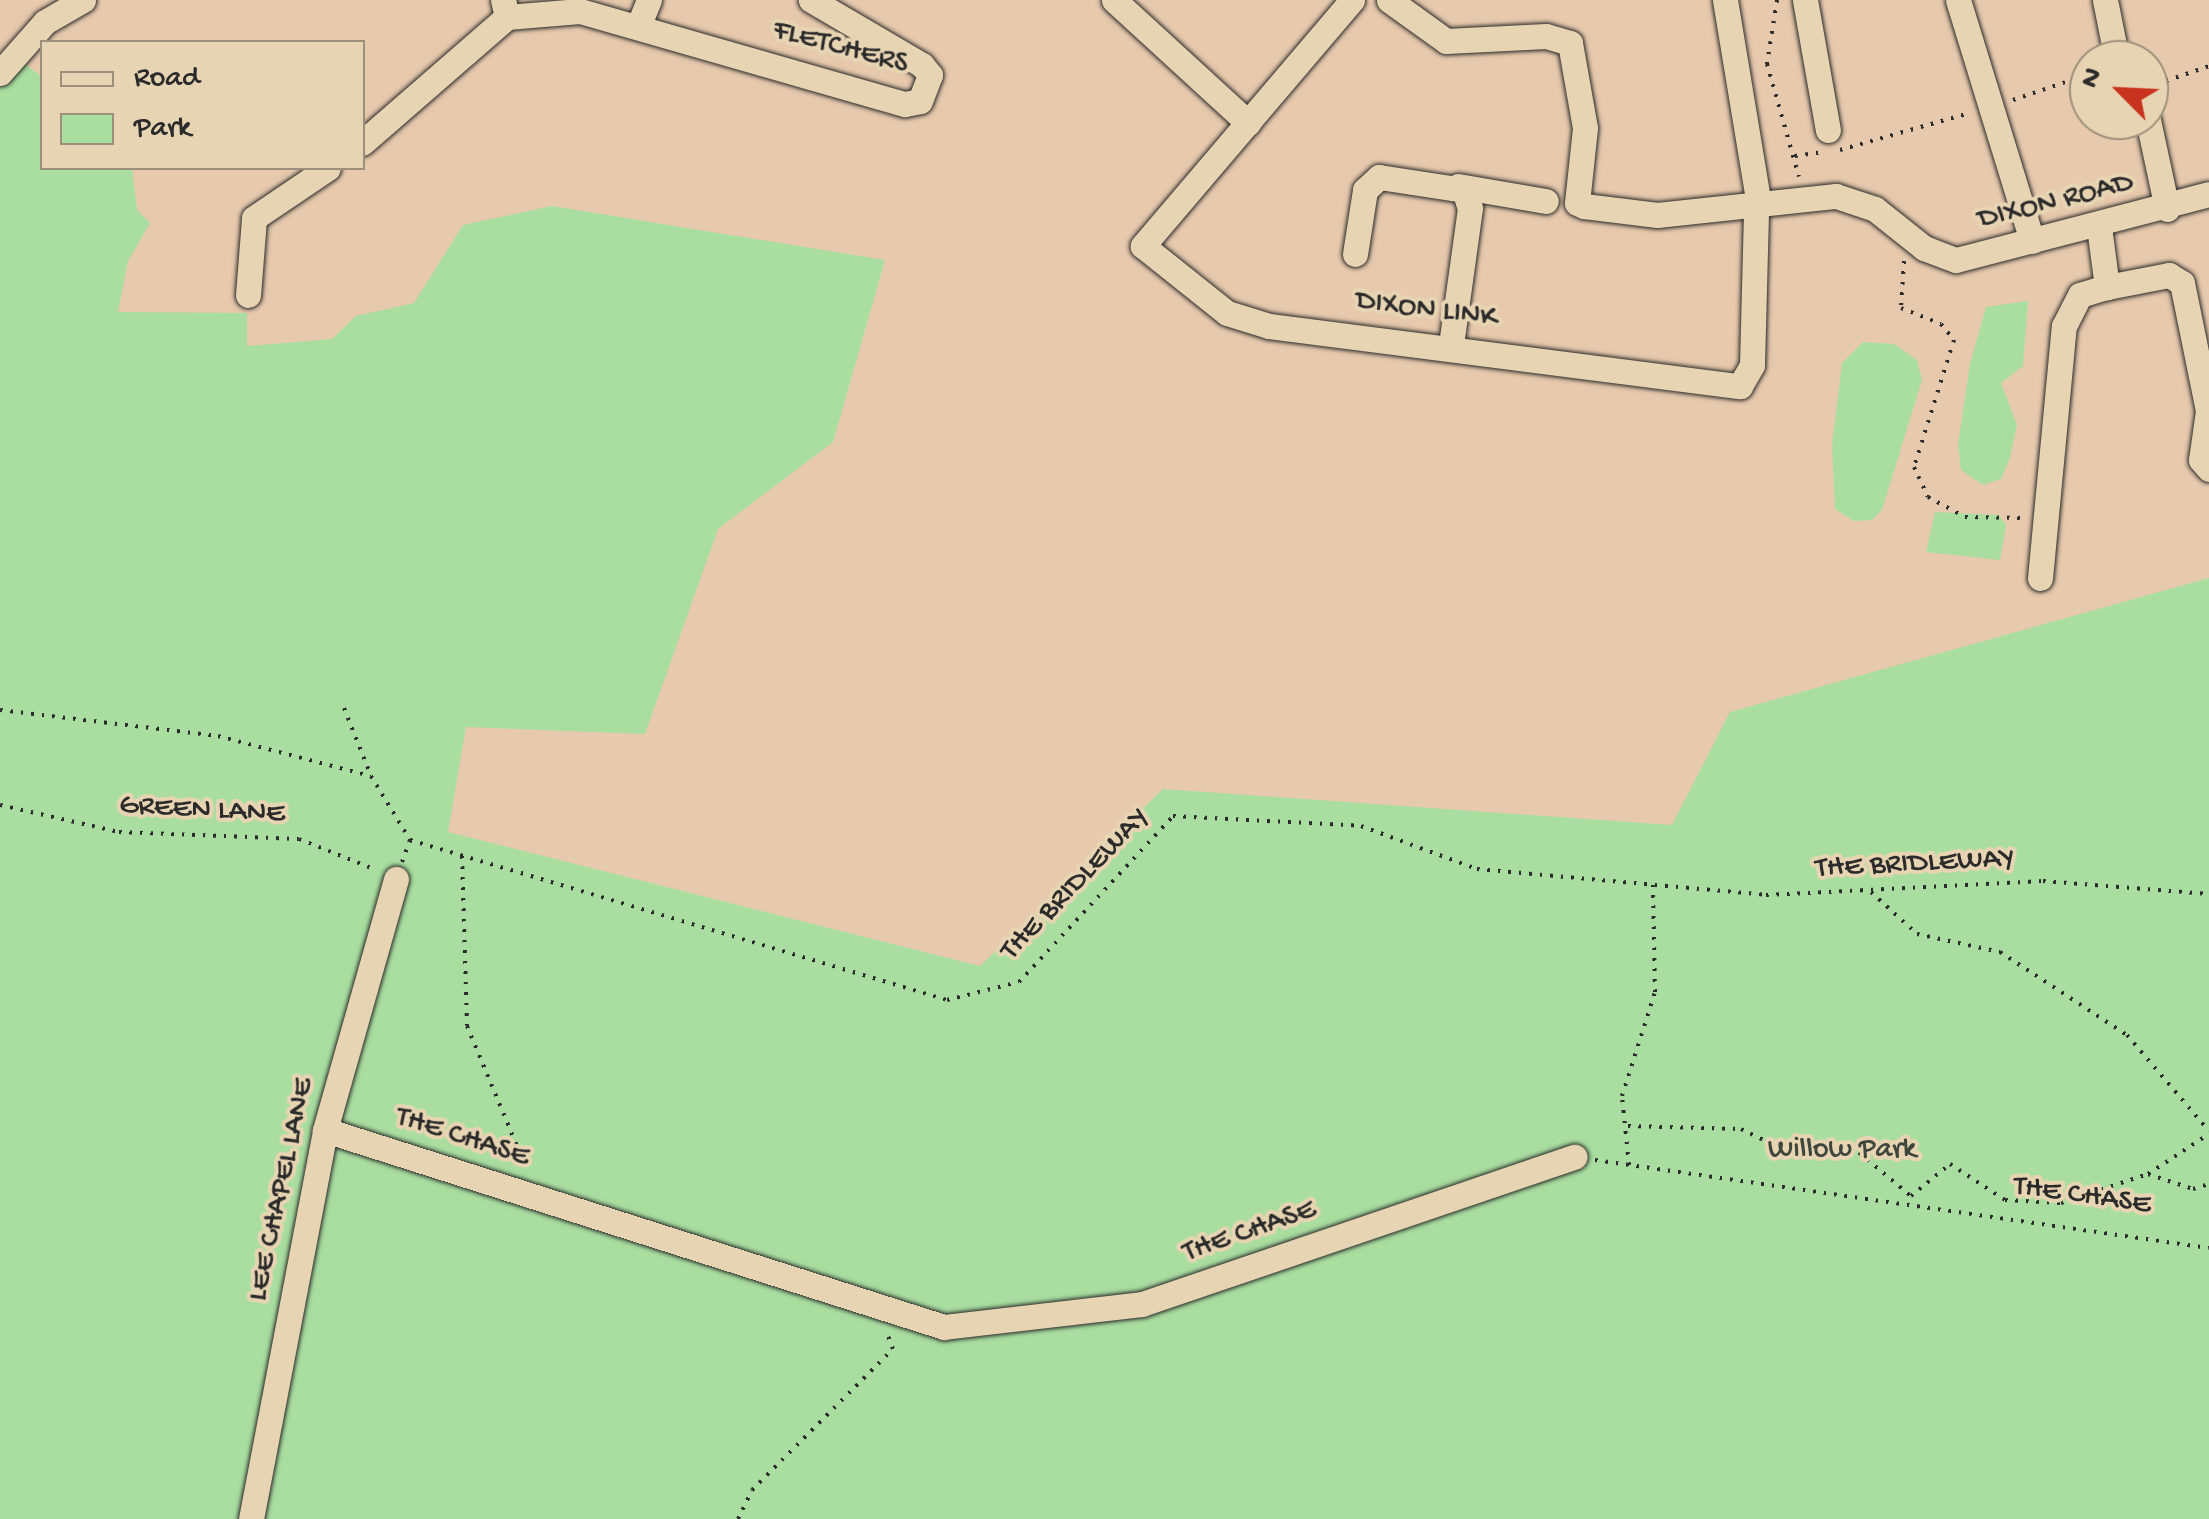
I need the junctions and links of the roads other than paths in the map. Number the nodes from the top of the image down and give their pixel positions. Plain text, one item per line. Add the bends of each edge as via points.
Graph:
1 (84, 0) edge
2 (649, 0) edge
3 (811, 0) edge
4 (1114, 0) edge
5 (1352, 0) edge
6 (1388, 0) edge
7 (1725, 0) edge
8 (1805, 0) edge
9 (1958, 0) edge
10 (2104, 0) edge
11 (506, 8) edge
12 (638, 27) junction
13 (2113, 40) edge
14 (0, 73) edge
15 (1248, 124) junction
16 (1828, 130) dead end
17 (365, 140) edge
18 (2152, 140) edge
19 (325, 170) edge
20 (1458, 186) junction
21 (2209, 194) edge
22 (1546, 201) dead end
23 (1757, 206) junction
24 (2167, 209) junction
25 (2099, 227) junction
26 (2032, 240) junction
27 (1355, 254) dead end
28 (2107, 288) junction
29 (248, 295) dead end
30 (2200, 327) edge
31 (1451, 345) junction
32 (2209, 469) edge
33 (2040, 578) dead end
34 (396, 879) road end
35 (325, 1130) junction
36 (1576, 1157) road end
37 (251, 1519) edge

1 - 14 street via 45,22
2 - 12 street
3 - 12 street, FLETCHERS via 922,65 930,76 920,101 905,104
4 - 15 street
5 - 15 street, DIXON LINK
6 - 23 street, DIXON ROAD via 1446,41 1546,36 1570,43 1584,128 1577,203 1657,214
7 - 23 street
8 - 16 street
9 - 26 street
10 - 13 street
11 - 12 street, FLETCHERS via 580,11
11 - 17 street
15 - 31 street, DIXON LINK via 1143,246 1209,302 1245,320
18 - 24 street
19 - 29 street via 254,218
20 - 22 street
20 - 27 street via 1373,180
20 - 31 street via 1470,208
21 - 24 street, DIXON ROAD
23 - 26 street, DIXON ROAD via 1802,196 1855,200 1956,260
23 - 31 street, DIXON LINK via 1752,365 1740,386
24 - 25 street, DIXON ROAD
25 - 26 street, DIXON ROAD
25 - 28 street
28 - 30 street via 2176,276
28 - 33 street via 2069,306
30 - 32 street via 2208,411 2201,460
34 - 35 street, LEE CHAPEL LANE
35 - 36 street, THE CHASE via 944,1326 1142,1304
35 - 37 street, LEE CHAPEL LANE

